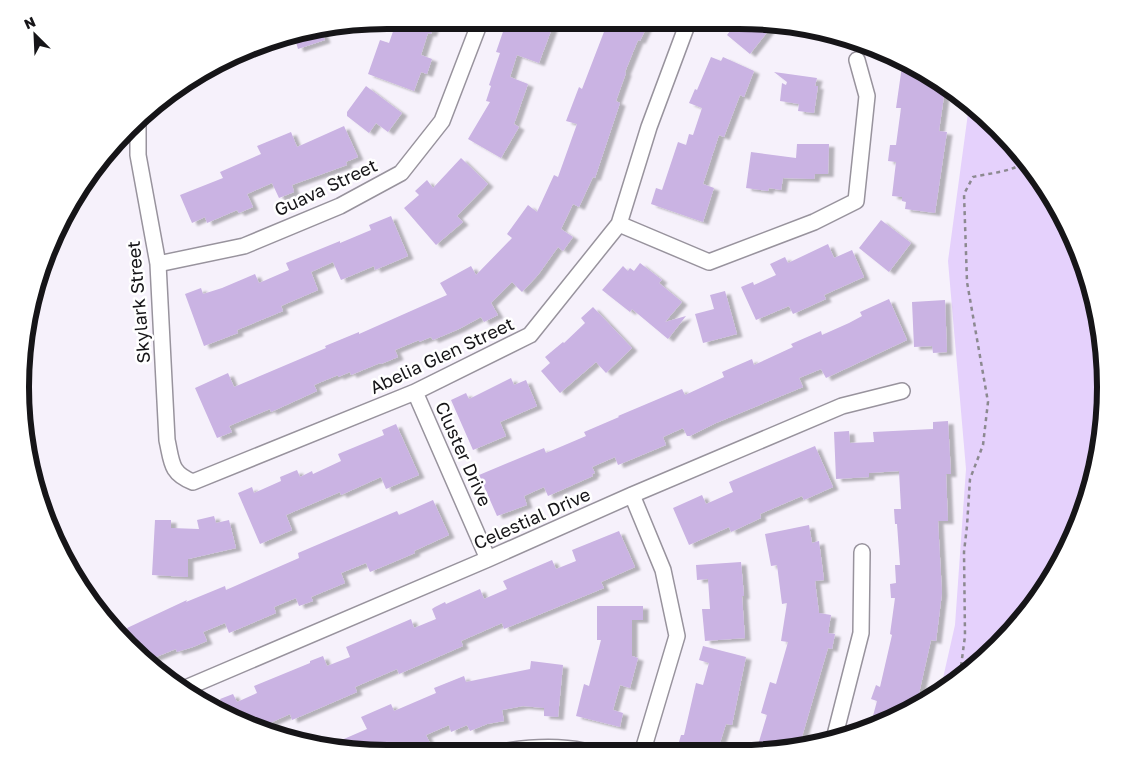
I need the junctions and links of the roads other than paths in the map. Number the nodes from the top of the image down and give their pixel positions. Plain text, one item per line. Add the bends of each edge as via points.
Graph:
1 (477, 29) edge
2 (686, 29) edge
3 (857, 60) dead end
4 (138, 130) edge
5 (619, 224) junction
6 (158, 264) junction
7 (902, 391) dead end
8 (415, 392) junction
9 (181, 477) joint
10 (632, 495) junction
11 (862, 552) dead end
12 (488, 559) junction
13 (190, 686) edge
14 (836, 732) edge
15 (644, 745) edge

1 - 6 street, Guava Street via 442,121 401,173 340,206 244,246
2 - 5 street, Abelia Glen Street via 649,127
3 - 5 street via 867,96 856,201 814,222 709,262
4 - 6 street, Skylark Street via 138,155
5 - 8 street, Abelia Glen Street via 530,336
6 - 9 street, Skylark Street via 167,440 172,467
7 - 10 street, Celestial Drive via 842,406
8 - 9 street, Abelia Glen Street via 194,482
8 - 12 street, Cluster Drive
10 - 12 street, Celestial Drive
10 - 15 street via 662,570 677,636
11 - 14 street via 860,633
12 - 13 street, Celestial Drive

